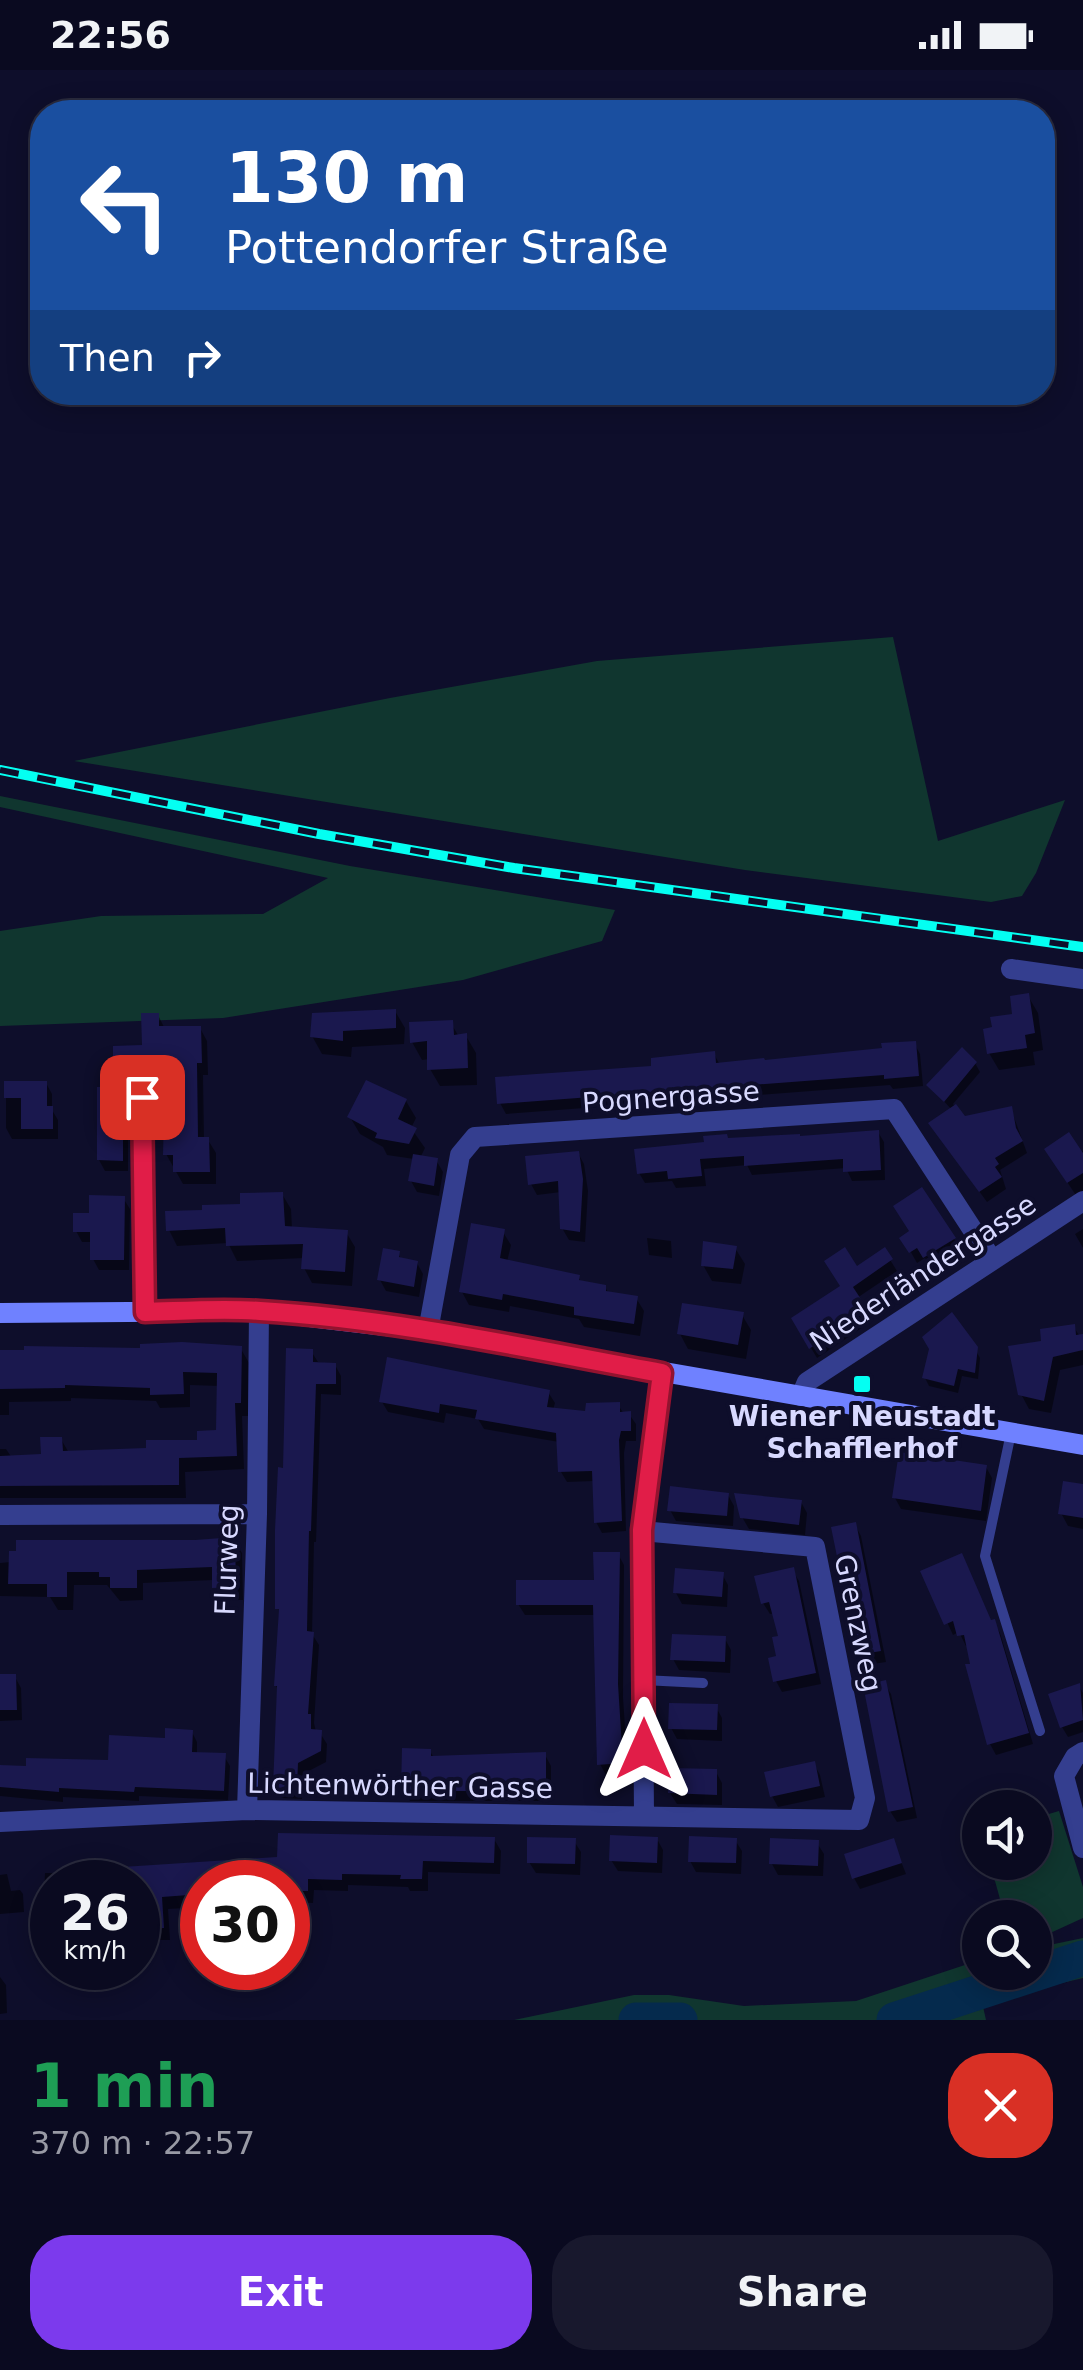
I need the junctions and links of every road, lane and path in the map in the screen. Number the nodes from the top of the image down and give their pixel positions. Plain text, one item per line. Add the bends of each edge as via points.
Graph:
1 (1011, 969) dead end
2 (1083, 978) edge
3 (142, 1097) dead end
4 (1083, 1201) edge
5 (991, 1258) junction
6 (259, 1311) junction
7 (0, 1312) edge
8 (145, 1312) junction
9 (428, 1331) junction
10 (662, 1373) junction
11 (801, 1396) junction
12 (1011, 1433) junction
13 (1083, 1445) edge
14 (0, 1514) edge
15 (257, 1514) junction
16 (642, 1530) junction
17 (643, 1680) junction
18 (703, 1683) dead end
19 (1040, 1731) dead end
20 (1083, 1752) edge
21 (247, 1810) junction
22 (644, 1817) junction
23 (859, 1820) joint
24 (0, 1822) edge
25 (1083, 1848) edge

1 - 2 street
3 - 8 street
4 - 5 street, Niederländergasse
5 - 9 street, Pognergasse via 894,1109 475,1138 460,1155
5 - 11 street, Niederländergasse via 806,1382
6 - 8 main road
6 - 9 main road
6 - 15 street, Flurweg
7 - 8 main road
9 - 10 main road
10 - 11 main road
10 - 16 street
11 - 12 main road
12 - 13 main road
12 - 19 lane via 985,1556
14 - 15 street
15 - 21 street, Flurweg
16 - 17 street
16 - 23 street, Grenzweg via 815,1547 865,1798
17 - 18 lane
17 - 22 street
20 - 25 street via 1064,1776
21 - 22 street, Lichtenwörther Gasse
21 - 24 street, Lichtenwörther Gasse
22 - 23 street, Lichtenwörther Gasse

